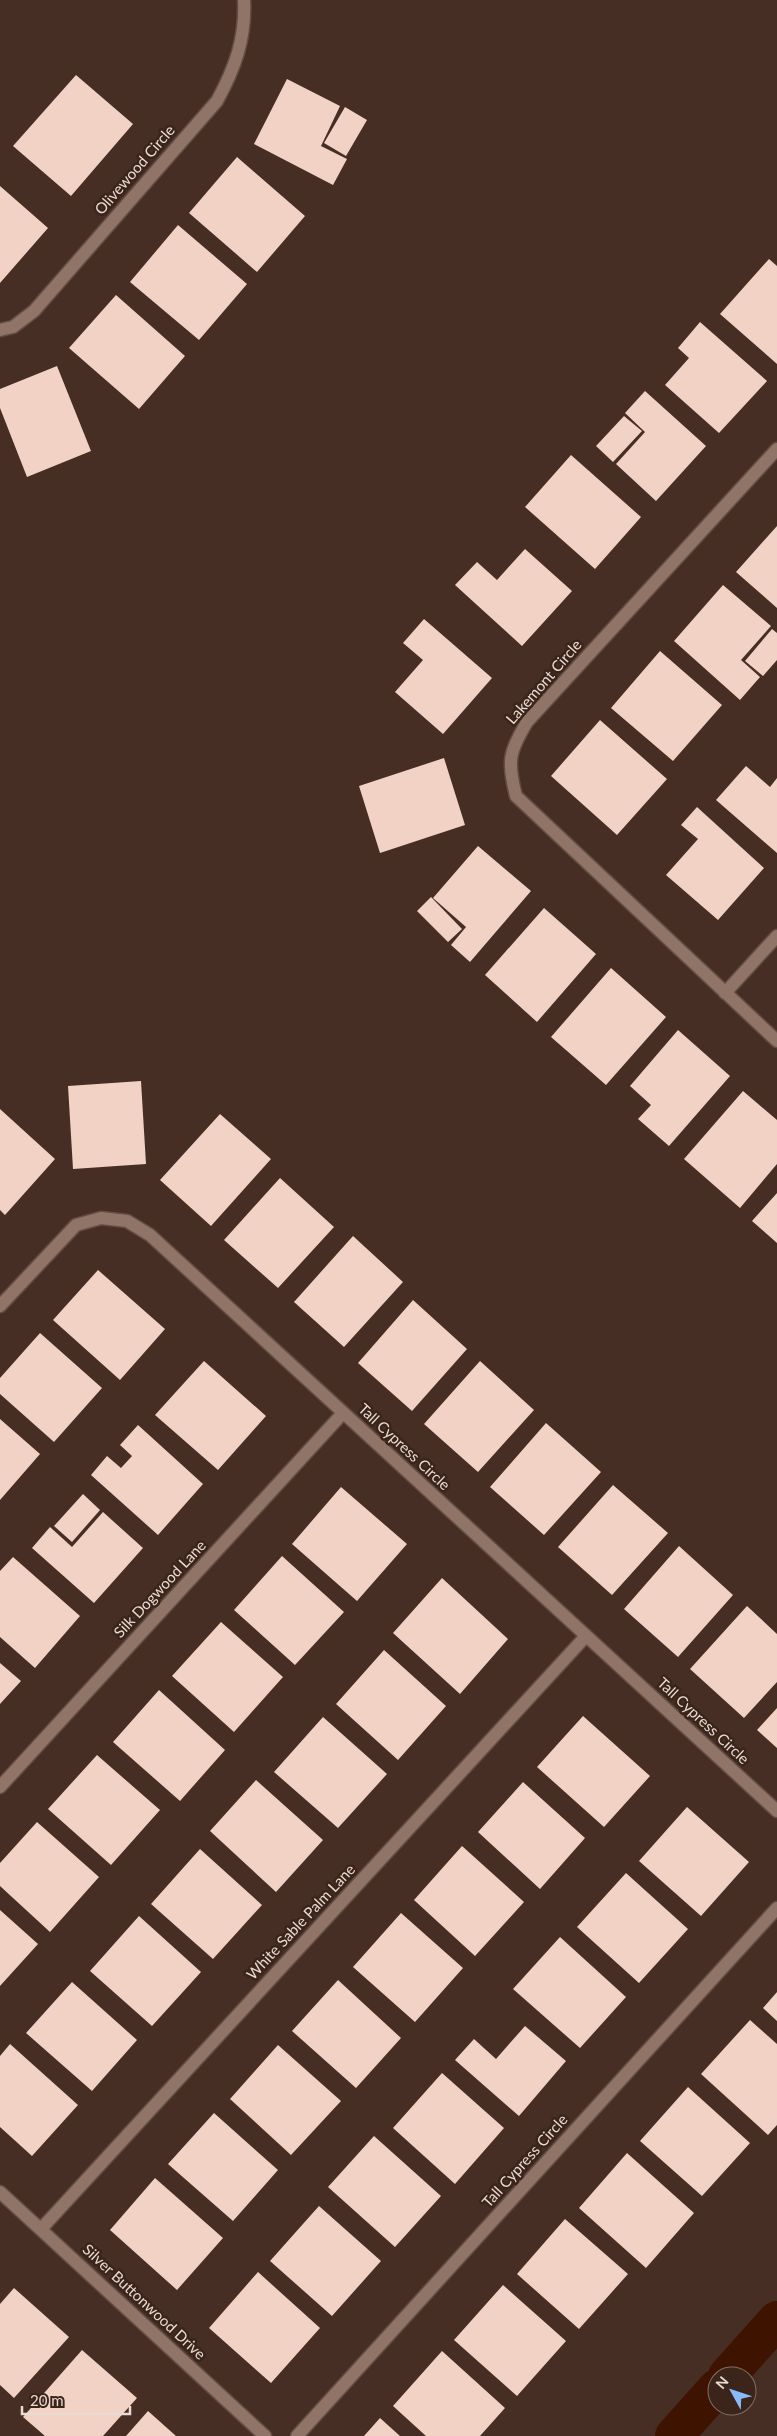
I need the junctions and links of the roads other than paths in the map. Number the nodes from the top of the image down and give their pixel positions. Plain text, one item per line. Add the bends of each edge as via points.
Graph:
1 (244, 0) edge
2 (0, 330) edge
3 (777, 449) edge
4 (777, 936) edge
5 (725, 993) junction
6 (777, 1041) edge
7 (0, 1306) edge
8 (343, 1413) junction
9 (586, 1636) junction
10 (0, 1787) edge
11 (777, 1811) edge
12 (777, 1908) edge
13 (0, 2192) edge
14 (41, 2229) junction
15 (265, 2436) edge
16 (297, 2436) edge

1 - 2 street, Olivewood Circle via 245,21 240,49 231,76 217,101 34,311 13,327
3 - 5 street, Lakemont Circle via 527,722 513,744 509,770 516,796
4 - 5 street
5 - 6 street, Lakemont Circle
7 - 8 street, Tall Cypress Circle via 76,1224 101,1218 127,1221 150,1235
8 - 9 street, Tall Cypress Circle
8 - 10 street, Silk Dogwood Lane
9 - 11 street, Tall Cypress Circle
9 - 14 street, White Sable Palm Lane
12 - 16 street, Tall Cypress Circle
13 - 14 street, Silver Buttonwood Drive
14 - 15 street, Silver Buttonwood Drive

